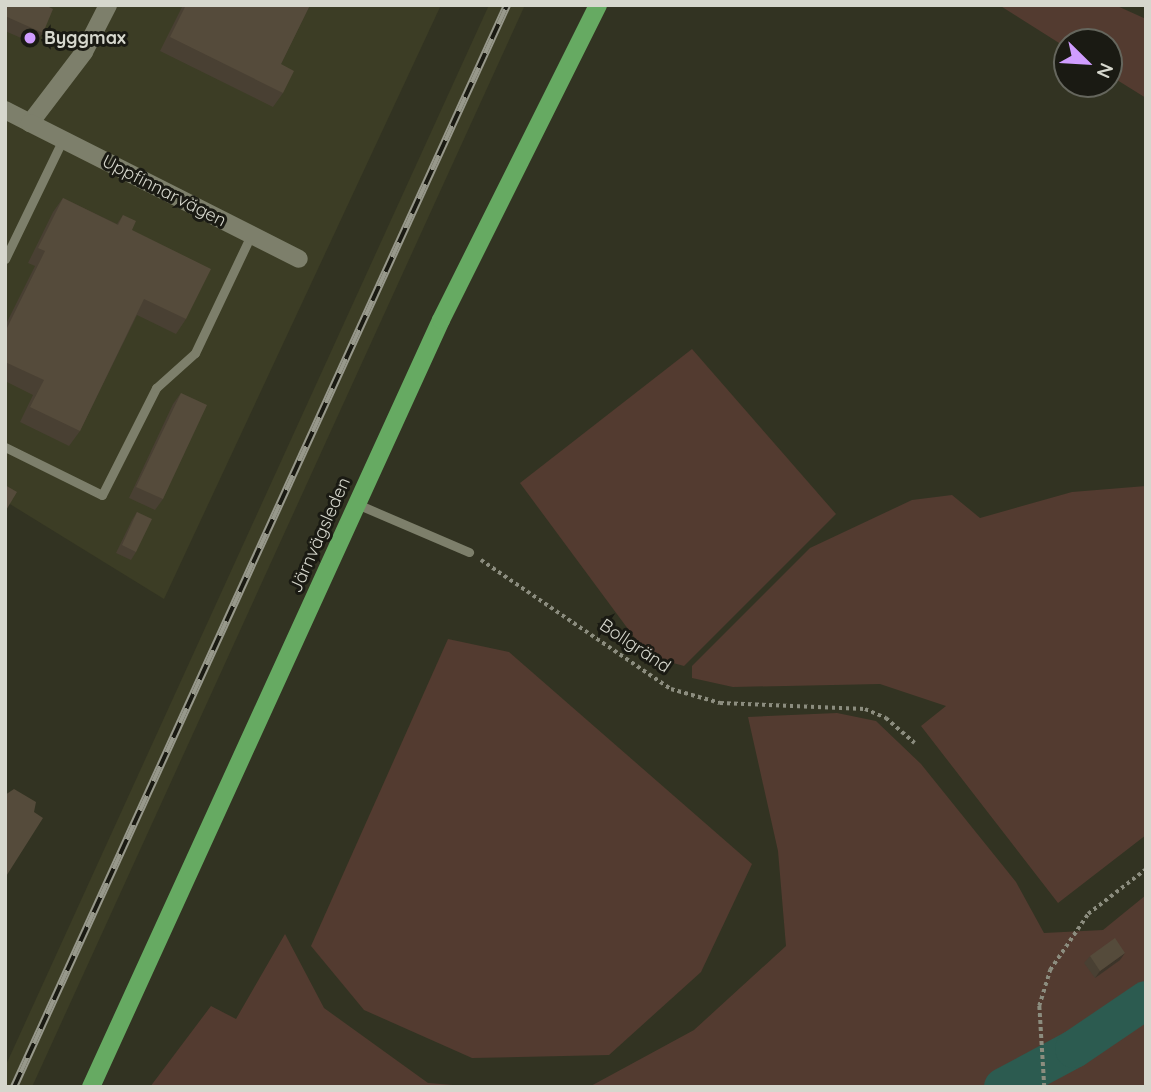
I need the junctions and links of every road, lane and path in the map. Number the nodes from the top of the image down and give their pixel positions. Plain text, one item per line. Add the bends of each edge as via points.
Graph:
1 (108, 5) edge
2 (598, 5) edge
3 (5, 110) edge
4 (30, 123) junction
5 (63, 139) junction
6 (251, 235) junction
7 (5, 259) edge
8 (299, 260) dead end
9 (5, 447) edge
10 (357, 504) junction
11 (469, 552) joint
12 (915, 743) dead end
13 (1146, 869) edge
14 (91, 1087) edge
15 (1044, 1087) edge

1 - 4 street via 84,52
2 - 10 main road, Järnvägsleden
3 - 4 street, Uppfinnarvägen
4 - 5 street, Uppfinnarvägen
5 - 6 street, Uppfinnarvägen
5 - 7 lane
6 - 8 street, Uppfinnarvägen
6 - 9 lane via 195,353 156,388 102,495
10 - 11 lane
10 - 14 main road, Järnvägsleden
11 - 12 path, Bollgränd via 671,689 720,703 853,706 886,718
13 - 15 path via 1088,914 1051,970 1039,1006

